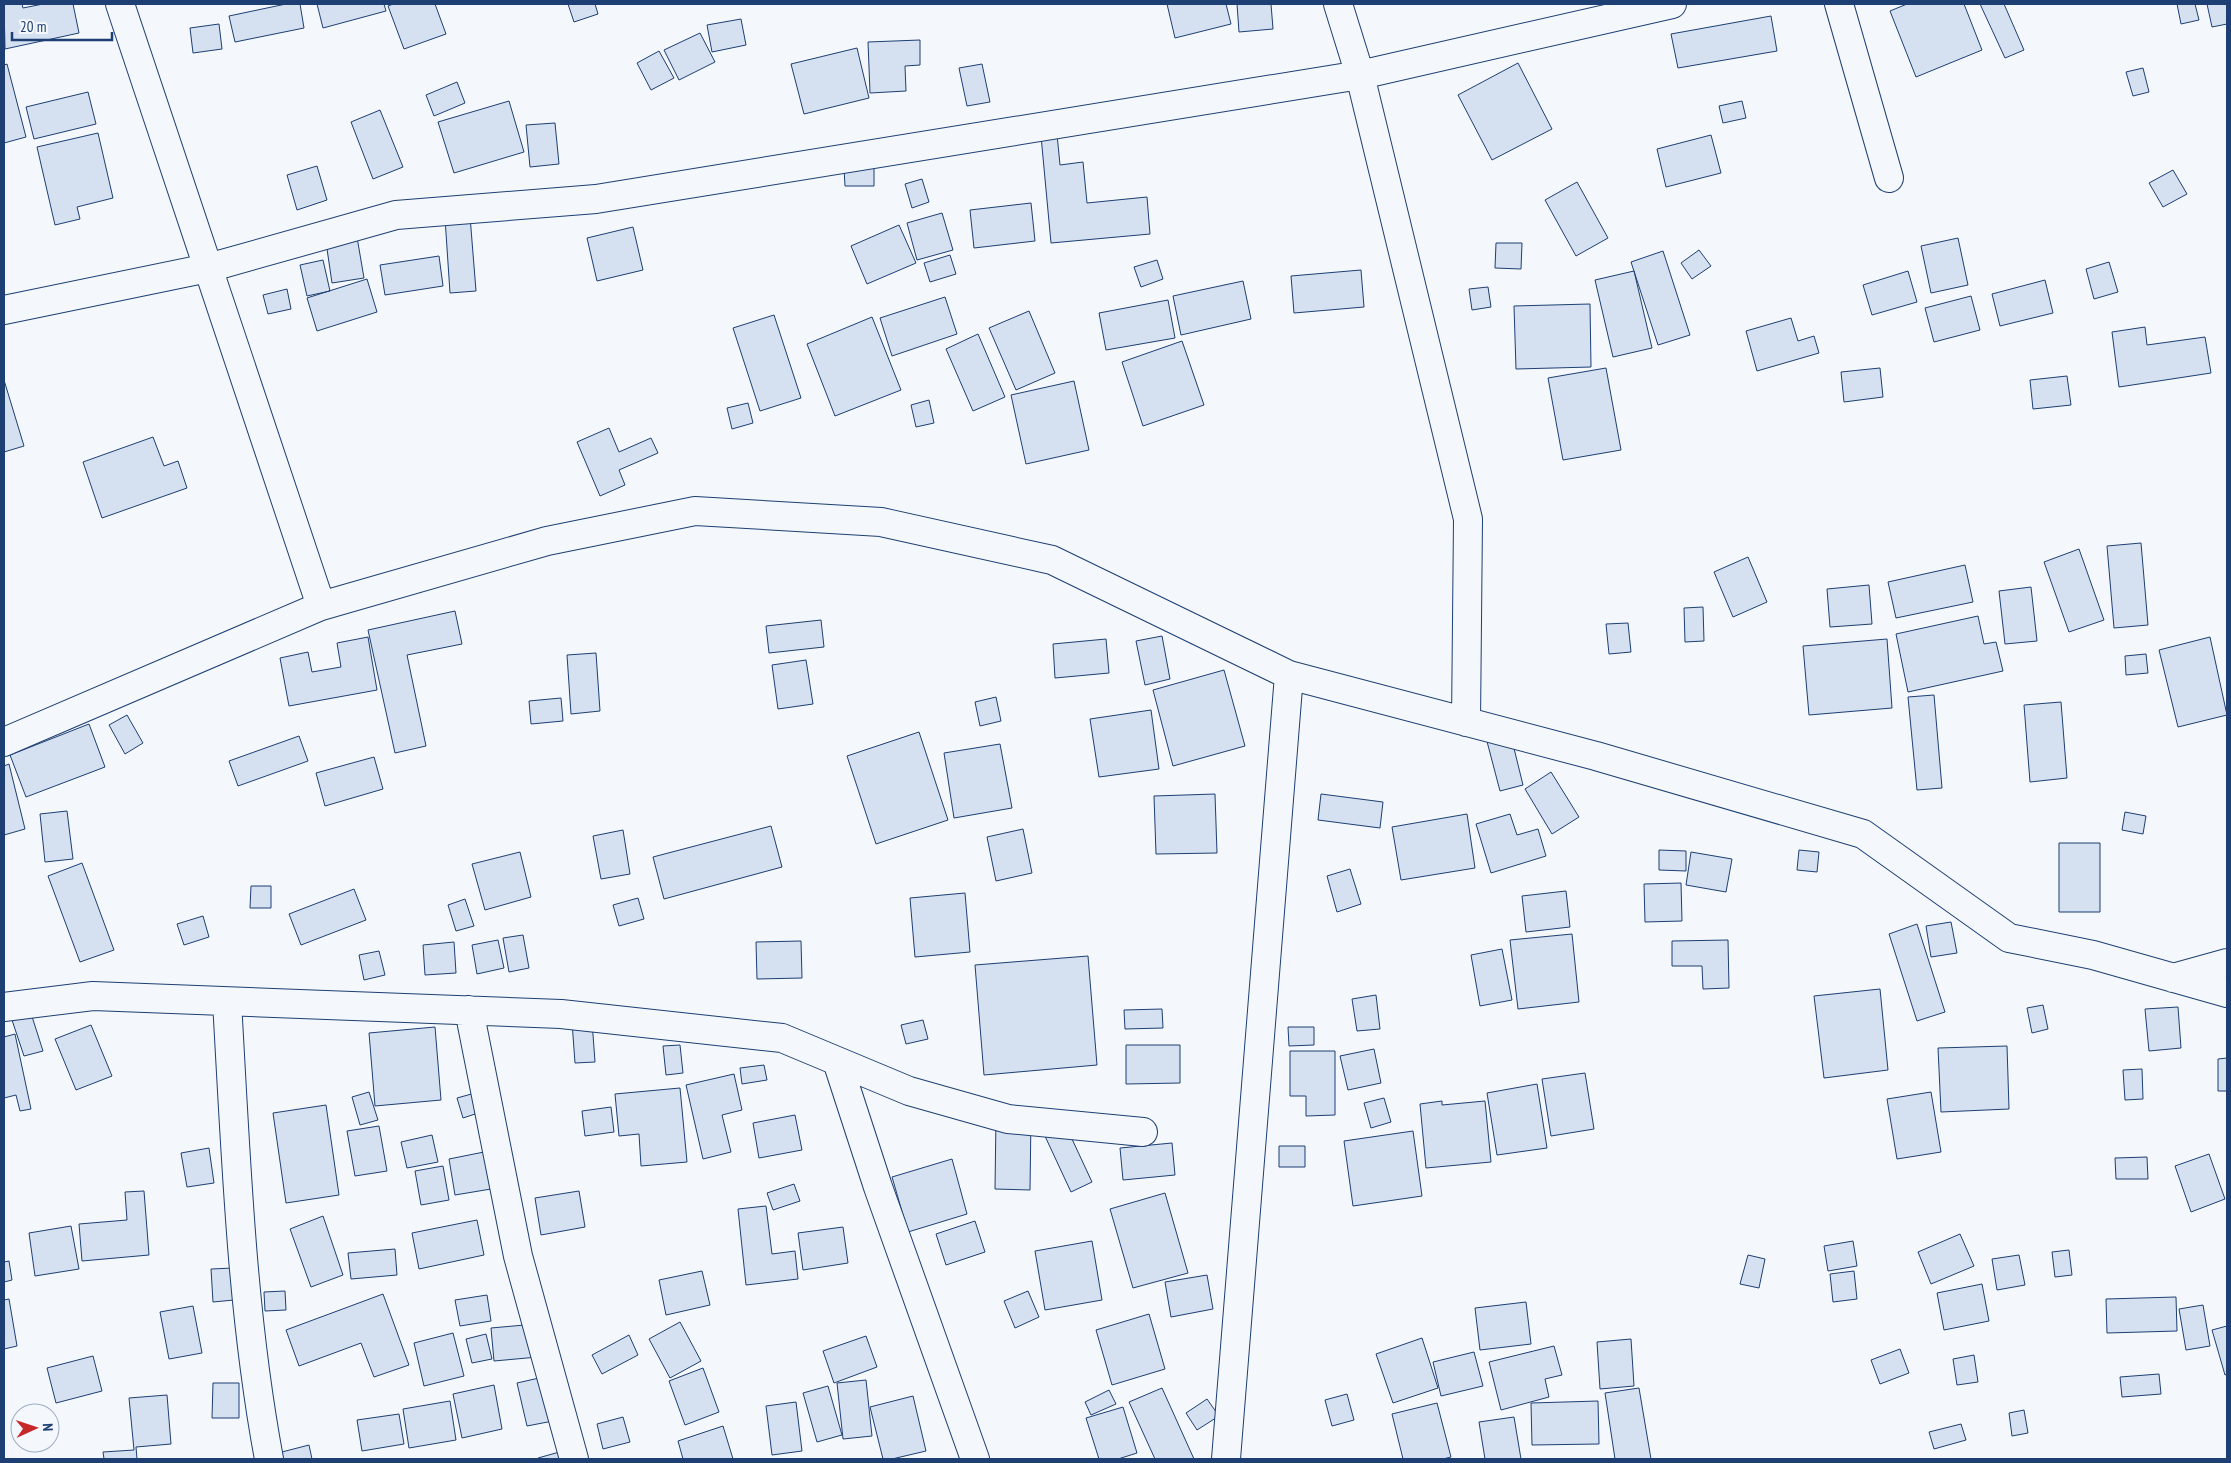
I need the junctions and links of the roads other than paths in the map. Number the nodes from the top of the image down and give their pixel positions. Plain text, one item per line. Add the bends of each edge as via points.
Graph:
1 (120, 4) edge
2 (1338, 4) edge
3 (1672, 4) edge
4 (1839, 4) edge
5 (1360, 75) junction
6 (1889, 178) dead end
7 (208, 268) junction
8 (4, 310) edge
9 (321, 606) junction
10 (1289, 676) junction
11 (1466, 722) junction
12 (4, 742) edge
13 (2227, 963) edge
14 (2173, 978) junction
15 (2227, 993) edge
16 (226, 1002) junction
17 (4, 1007) edge
18 (469, 1010) junction
19 (838, 1061) junction
20 (1143, 1132) dead end
21 (269, 1459) edge
22 (574, 1459) edge
23 (975, 1459) edge
24 (1226, 1459) edge

1 - 7 street
2 - 5 street
3 - 5 street
4 - 6 street
5 - 7 street via 596,200 396,215
5 - 11 street via 1468,519
7 - 8 street
7 - 9 street
9 - 10 street via 547,541 695,511 881,522 1052,560
9 - 12 street
10 - 11 street
10 - 24 street
11 - 14 street via 1596,756 1863,834 2009,938 2093,955
13 - 14 street
14 - 15 street
16 - 17 street via 93,996
16 - 18 street
16 - 21 street via 243,1261 259,1409
18 - 19 street via 561,1014 782,1038
18 - 22 street via 518,1256
19 - 20 street via 909,1090 1008,1119
19 - 23 street via 878,1187

